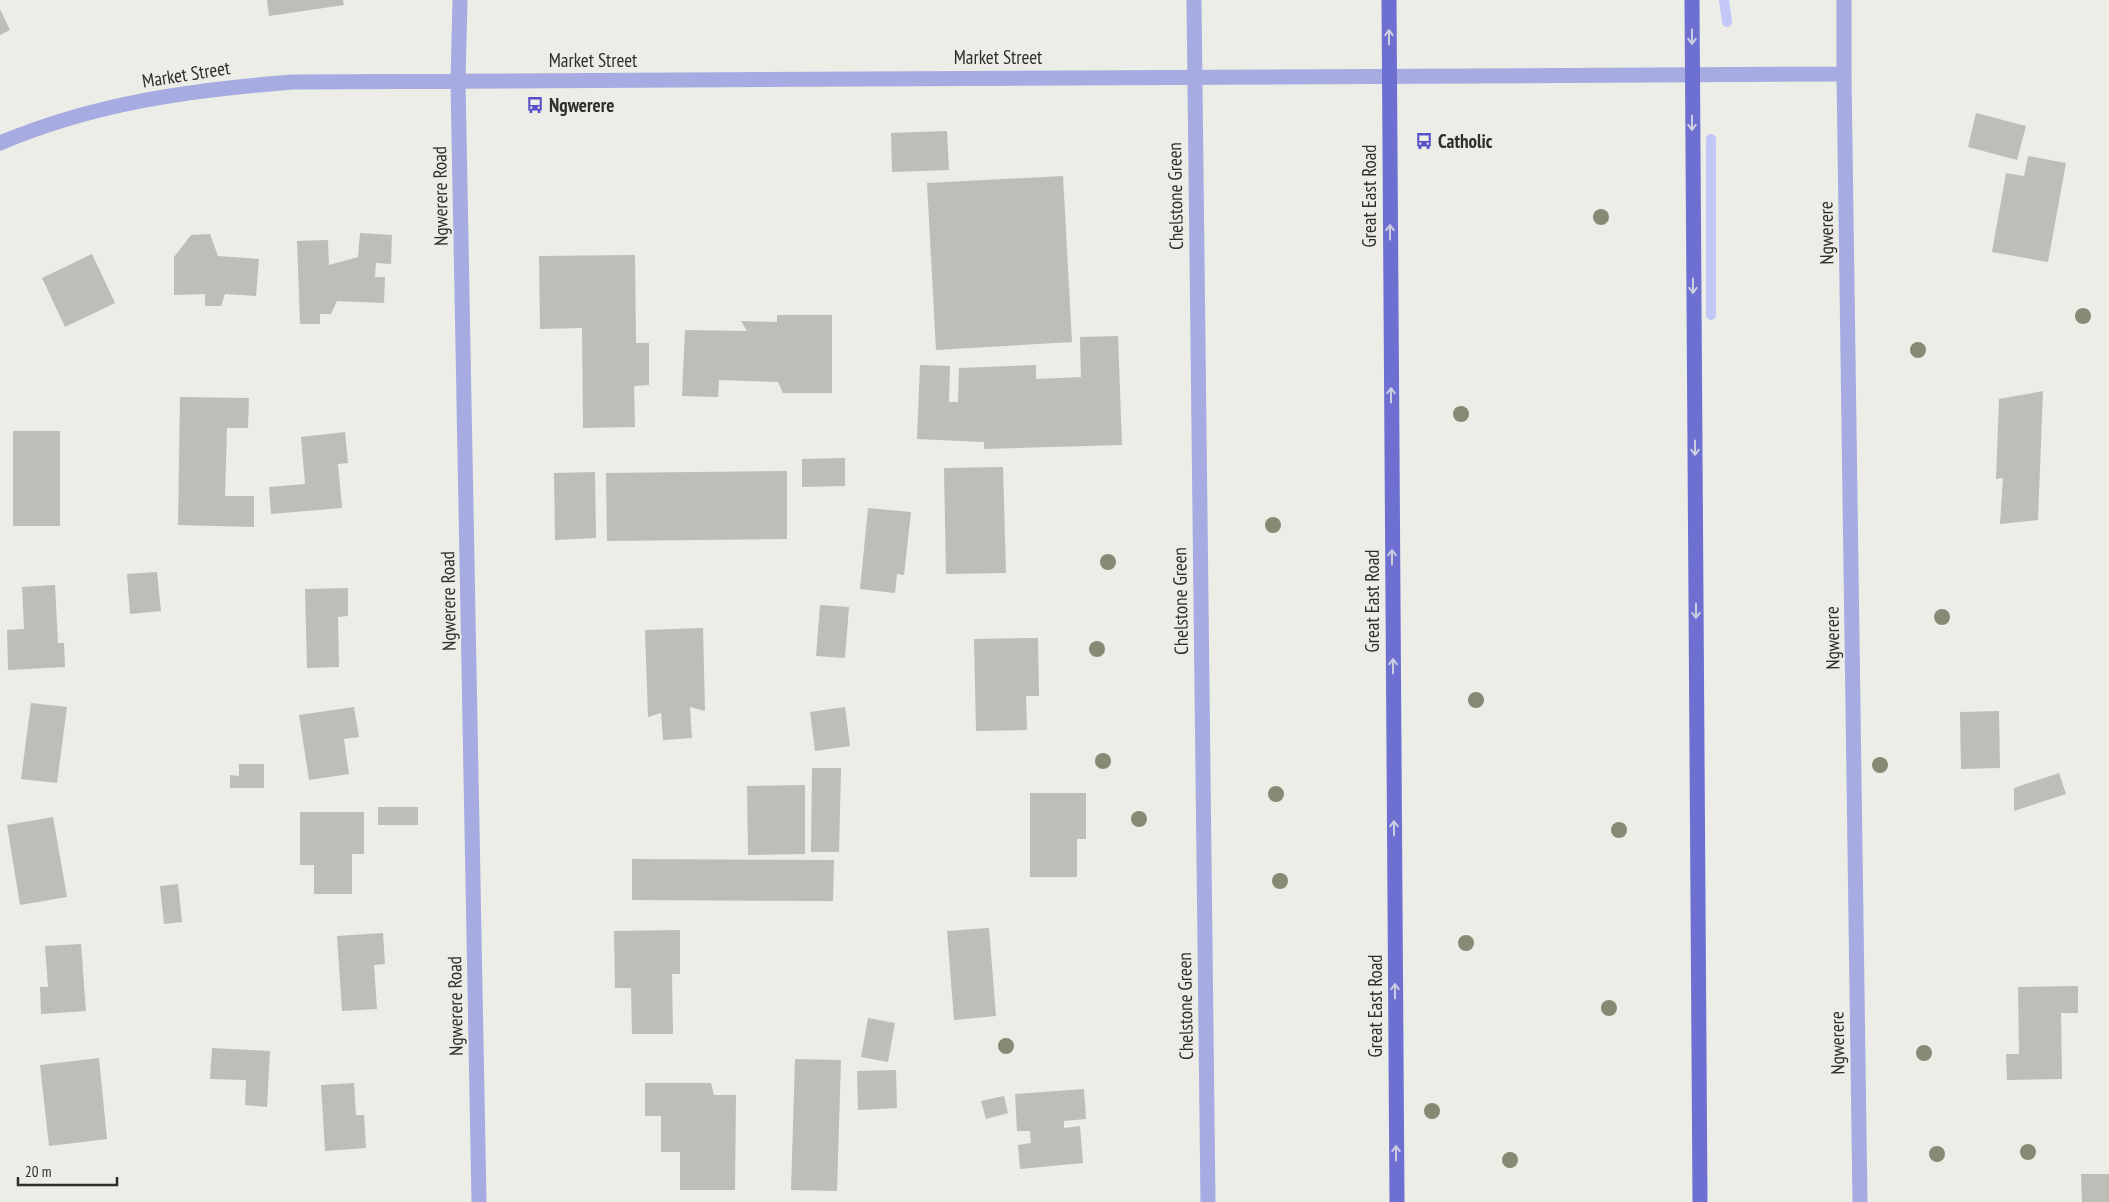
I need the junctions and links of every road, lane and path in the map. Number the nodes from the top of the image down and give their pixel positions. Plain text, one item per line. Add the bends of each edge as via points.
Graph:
1 (460, 0) edge
2 (1194, 0) edge
3 (1389, 0) edge
4 (1692, 0) edge
5 (1844, 0) edge
6 (1692, 74) junction
7 (1844, 74) junction
8 (1388, 75) junction
9 (1194, 76) junction
10 (458, 81) junction
11 (0, 143) edge
12 (479, 1202) edge
13 (1208, 1202) edge
14 (1397, 1202) edge
15 (1700, 1202) edge
16 (1860, 1202) edge

1 - 10 street, Ngwerere Road
2 - 9 street, Chelstone Green
8 -> 3 main road, Great East Road
4 -> 6 main road
5 - 7 street, Ngwerere
6 - 7 street, Market Street
6 - 8 street, Market Street
6 -> 15 main road
7 - 16 street, Ngwerere
8 - 9 street, Market Street
14 -> 8 main road, Great East Road
9 - 10 street, Market Street
9 - 13 street, Chelstone Green
10 - 11 street, Market Street via 293,82 208,89 85,113 43,125
10 - 12 street, Ngwerere Road

